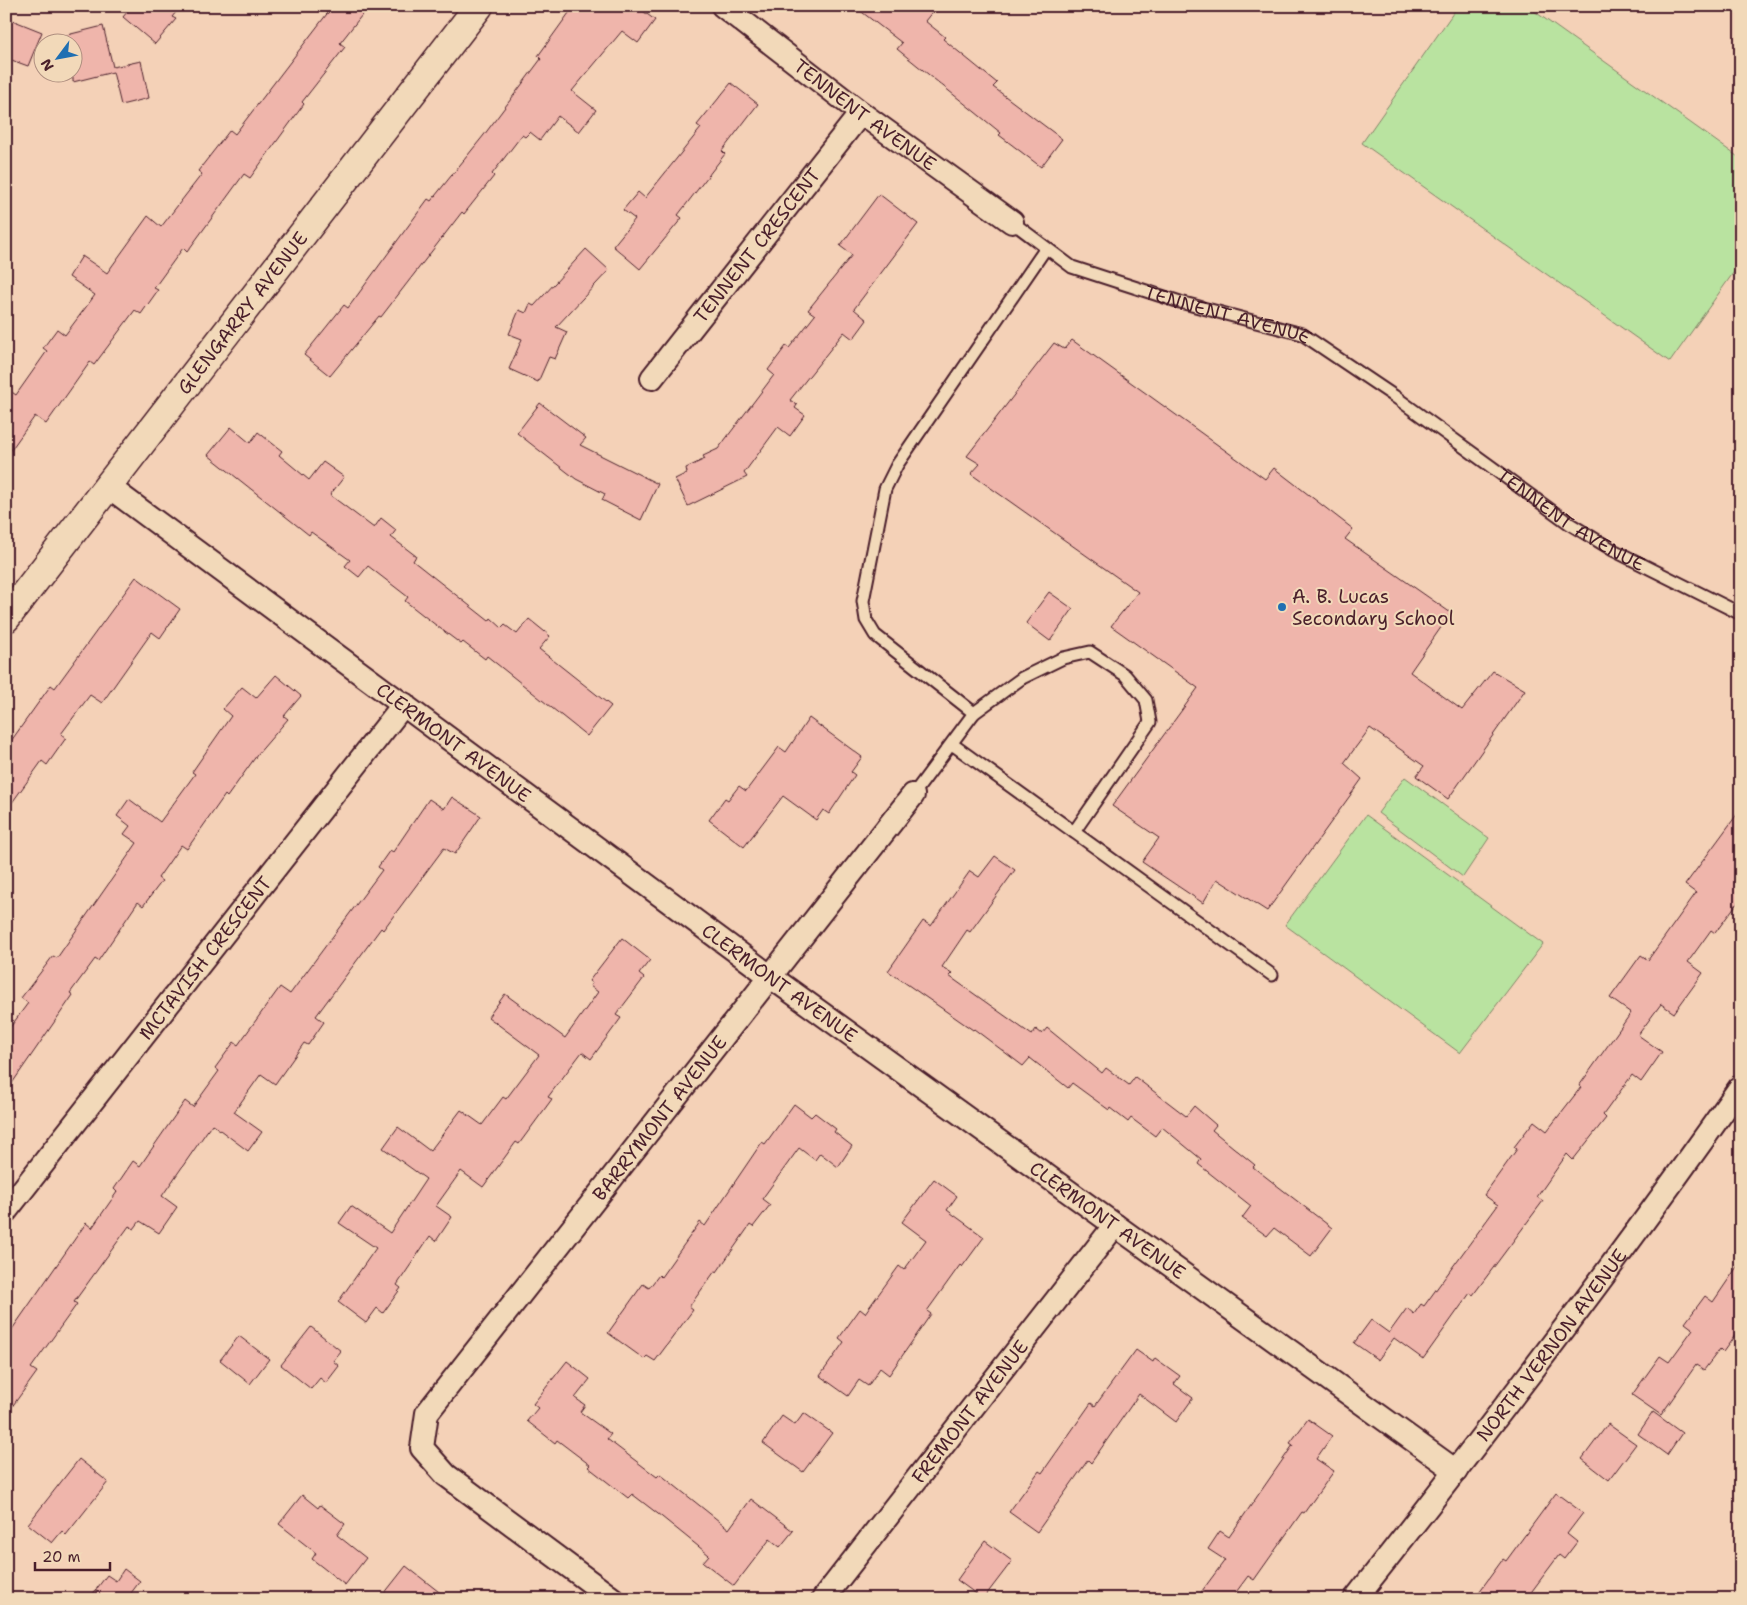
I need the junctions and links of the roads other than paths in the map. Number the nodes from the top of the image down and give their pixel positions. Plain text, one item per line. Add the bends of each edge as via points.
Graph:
1 (479, 6) edge
2 (723, 6) edge
3 (861, 113) junction
4 (1012, 222) joint
5 (1046, 248) junction
6 (652, 378) dead end
7 (109, 487) junction
8 (1741, 614) edge
9 (6, 618) edge
10 (404, 704) junction
11 (974, 713) junction
12 (952, 744) junction
13 (913, 794) joint
14 (1074, 832) junction
15 (1272, 975) dead end
16 (771, 977) junction
17 (1741, 1086) edge
18 (6, 1210) edge
19 (1115, 1225) junction
20 (1456, 1471) junction
21 (613, 1599) edge
22 (823, 1599) edge
23 (1355, 1599) edge

1 - 7 street, GLENGARRY AVENUE
2 - 3 street, TENNENT AVENUE
3 - 4 street, TENNENT AVENUE
3 - 6 street, TENNENT CRESCENT
4 - 5 lane, TENNENT AVENUE
5 - 8 lane, TENNENT AVENUE via 1072,267 1180,302 1302,334 1394,396 1570,524 1613,550
5 - 11 lane via 897,465 885,489 862,601 866,620 875,635
7 - 9 street, GLENGARRY AVENUE
7 - 10 street, CLERMONT AVENUE
10 - 16 street, CLERMONT AVENUE
10 - 18 street, MCTAVISH CRESCENT
11 - 12 lane
11 - 14 lane via 1022,678 1063,658 1090,652 1125,675 1146,700 1150,722
12 - 13 lane
12 - 14 lane
13 - 16 street, BARRYMONT AVENUE
14 - 15 lane
16 - 19 street, CLERMONT AVENUE
16 - 21 street, BARRYMONT AVENUE via 427,1413 422,1448 446,1475
17 - 20 street, NORTH VERNON AVENUE
19 - 20 street, CLERMONT AVENUE
19 - 22 street, FREMONT AVENUE
20 - 23 street, NORTH VERNON AVENUE

